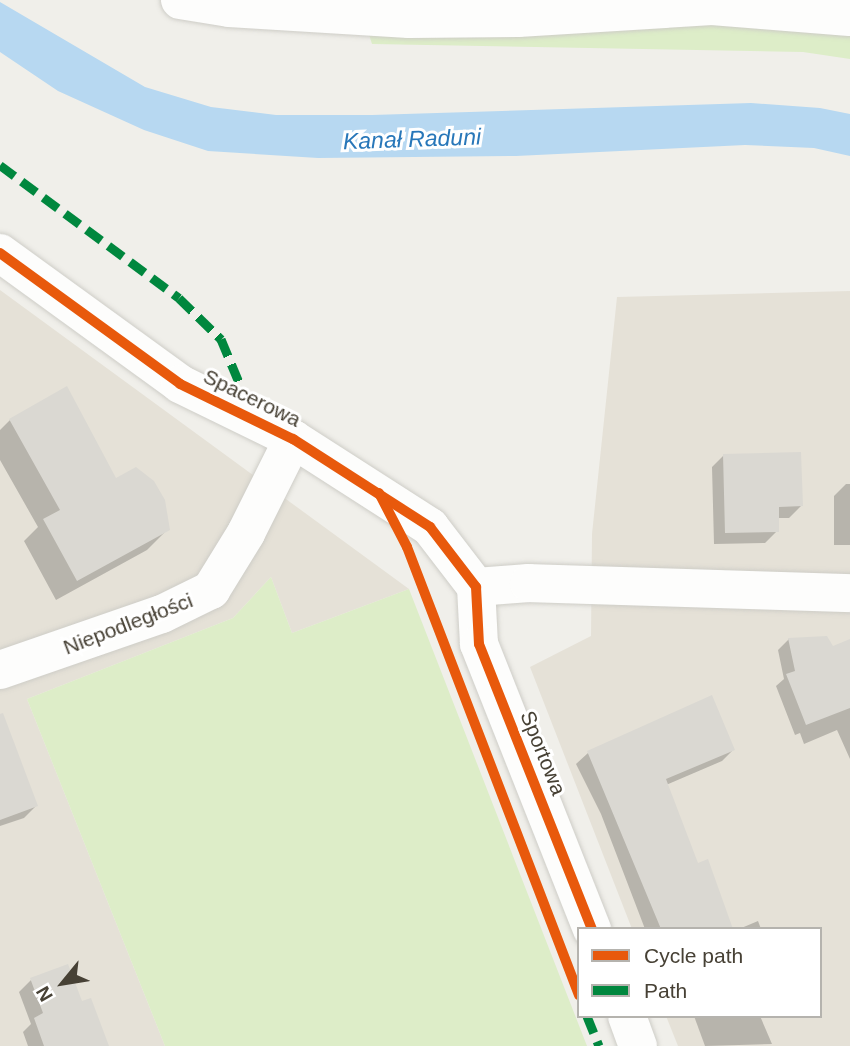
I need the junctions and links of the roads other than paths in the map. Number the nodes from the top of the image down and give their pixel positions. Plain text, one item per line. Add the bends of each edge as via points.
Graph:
1 (180, 0) edge
2 (850, 17) edge
3 (0, 253) edge
4 (293, 439) junction
5 (477, 587) junction
6 (850, 593) edge
7 (0, 670) edge
8 (591, 927) edge
9 (628, 1018) edge
10 (638, 1046) edge

1 - 2 street via 229,8 409,19 518,18 712,6
3 - 4 street, Spacerowa via 180,384
4 - 5 street, Spacerowa via 430,527
4 - 7 street, Niepodległości via 246,533 211,590 162,614
5 - 6 street via 529,583
5 - 8 street, Sportowa via 480,644
9 - 10 street

